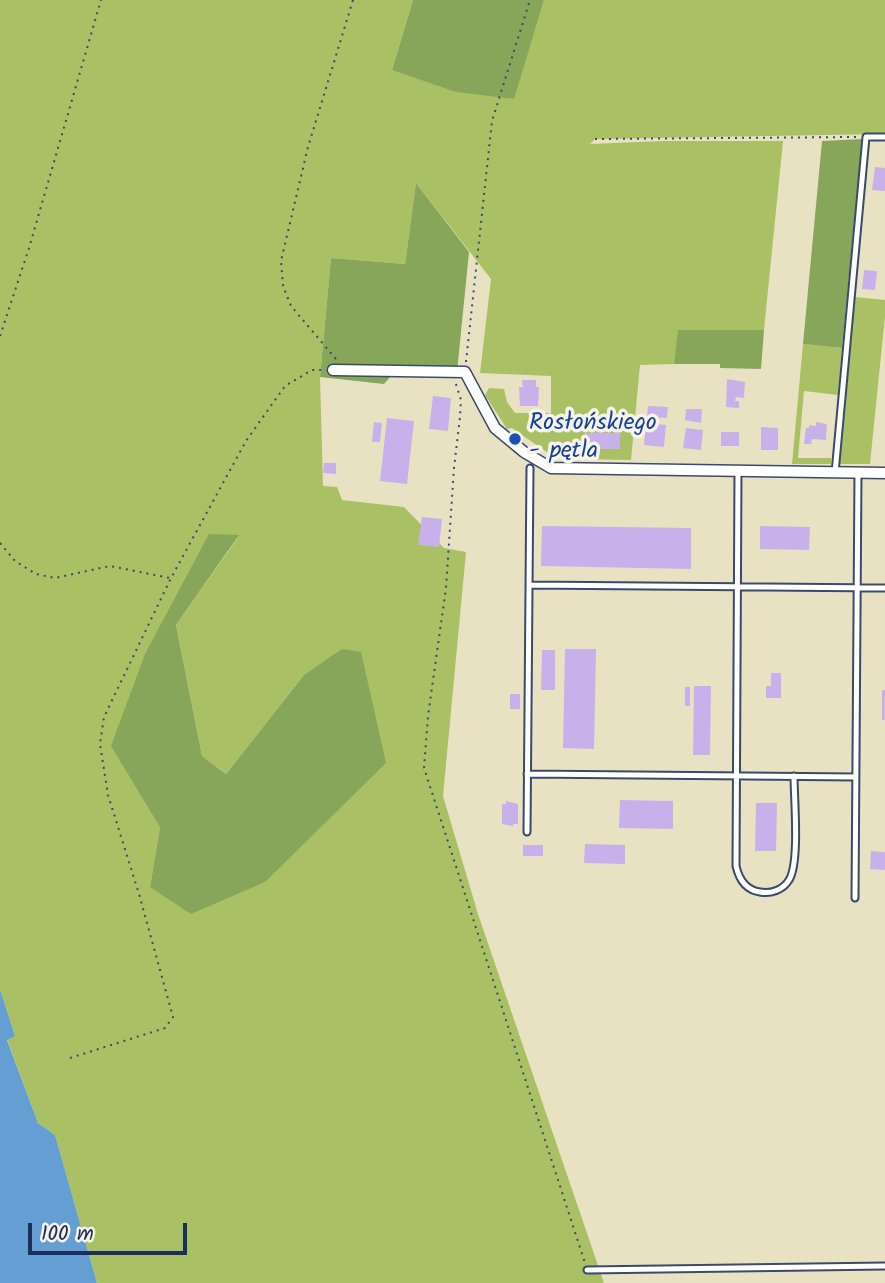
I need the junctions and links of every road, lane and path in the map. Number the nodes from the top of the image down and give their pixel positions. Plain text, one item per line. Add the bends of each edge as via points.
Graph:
1 (101, 0) edge
2 (353, 0) edge
3 (530, 0) edge
4 (866, 137) junction
5 (885, 137) edge
6 (594, 139) dead end
7 (0, 336) edge
8 (337, 367) junction
9 (461, 372) junction
10 (530, 468) dead end
11 (738, 471) junction
12 (835, 473) junction
13 (858, 473) junction
14 (885, 473) edge
15 (0, 543) edge
16 (171, 578) junction
17 (529, 585) junction
18 (737, 587) junction
19 (858, 588) junction
20 (885, 588) edge
21 (527, 774) junction
22 (736, 775) junction
23 (794, 776) junction
24 (856, 777) junction
25 (527, 832) dead end
26 (855, 898) dead end
27 (70, 1058) dead end
28 (885, 1266) edge
29 (587, 1270) joint

1 - 7 path
2 - 8 path via 308,147 281,261 291,306
3 - 9 path via 492,121
4 - 5 lane
4 - 6 path
4 - 12 lane
8 - 9 street
8 - 16 path via 312,370 285,386 246,441
9 - 11 street via 495,428 551,468
9 - 29 path via 456,388 461,400 446,588 424,768
10 - 17 lane
11 - 12 street
11 - 18 lane
12 - 13 street
13 - 14 street
13 - 19 lane
15 - 16 path via 15,561 36,574 55,578 110,566
16 - 27 path via 104,717 100,744 108,795 173,1017 165,1028
17 - 18 lane
17 - 21 lane
18 - 19 lane
18 - 22 lane
19 - 20 lane
19 - 24 lane
21 - 22 lane
21 - 25 lane
22 - 23 lane
22 - 23 lane via 738,876 753,891 769,893 785,885 793,871
23 - 24 lane
24 - 26 lane
28 - 29 lane

